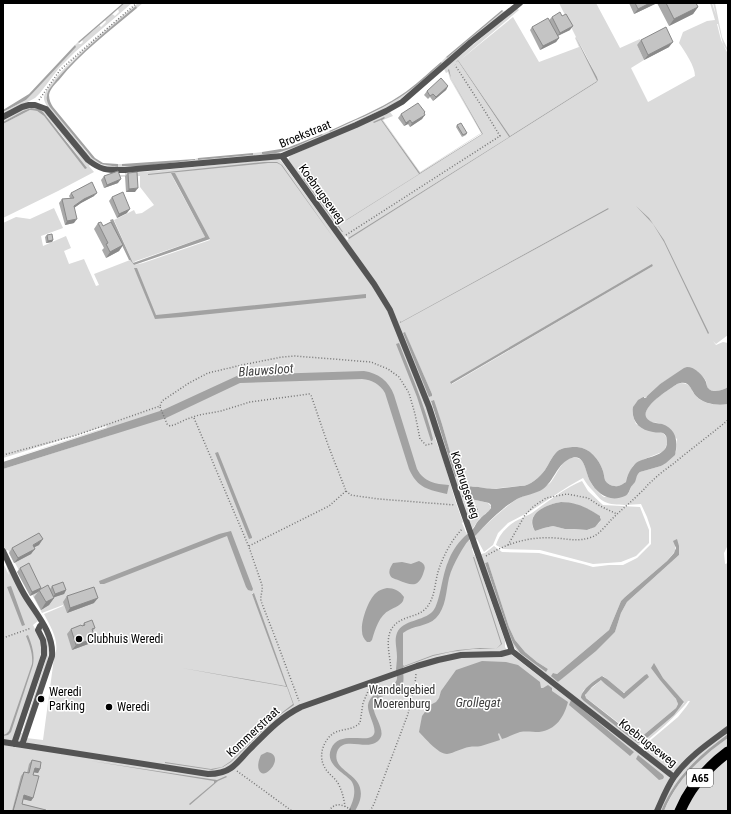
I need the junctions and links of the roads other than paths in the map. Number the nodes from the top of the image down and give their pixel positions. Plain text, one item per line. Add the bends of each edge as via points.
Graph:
1 (520, 3) edge
2 (3, 117) edge
3 (282, 156) junction
4 (3, 551) edge
5 (42, 623) junction
6 (512, 651) junction
7 (728, 729) edge
8 (3, 742) edge
9 (14, 744) junction
10 (22, 745) junction
11 (728, 752) edge
12 (674, 777) junction
13 (657, 811) edge
14 (680, 811) edge

1 - 3 street, Broekstraat via 402,102 356,125
2 - 3 street, Broekstraat via 22,107 35,105 46,109 88,160 106,169 125,170
3 - 6 street, Koebrugseweg via 390,310 429,407 460,505
4 - 5 street
5 - 9 street via 38,630 43,640 44,655
5 - 10 street via 48,632 52,656
6 - 10 street, Kommerstraat via 501,654 455,656 417,666 301,707 276,722 232,767 221,773 208,774
6 - 12 street, Koebrugseweg
7 - 12 street via 697,752
8 - 9 street, Kommerstraat
9 - 10 street, Kommerstraat
11 - 14 highway, A65 via 703,775
12 - 13 street

